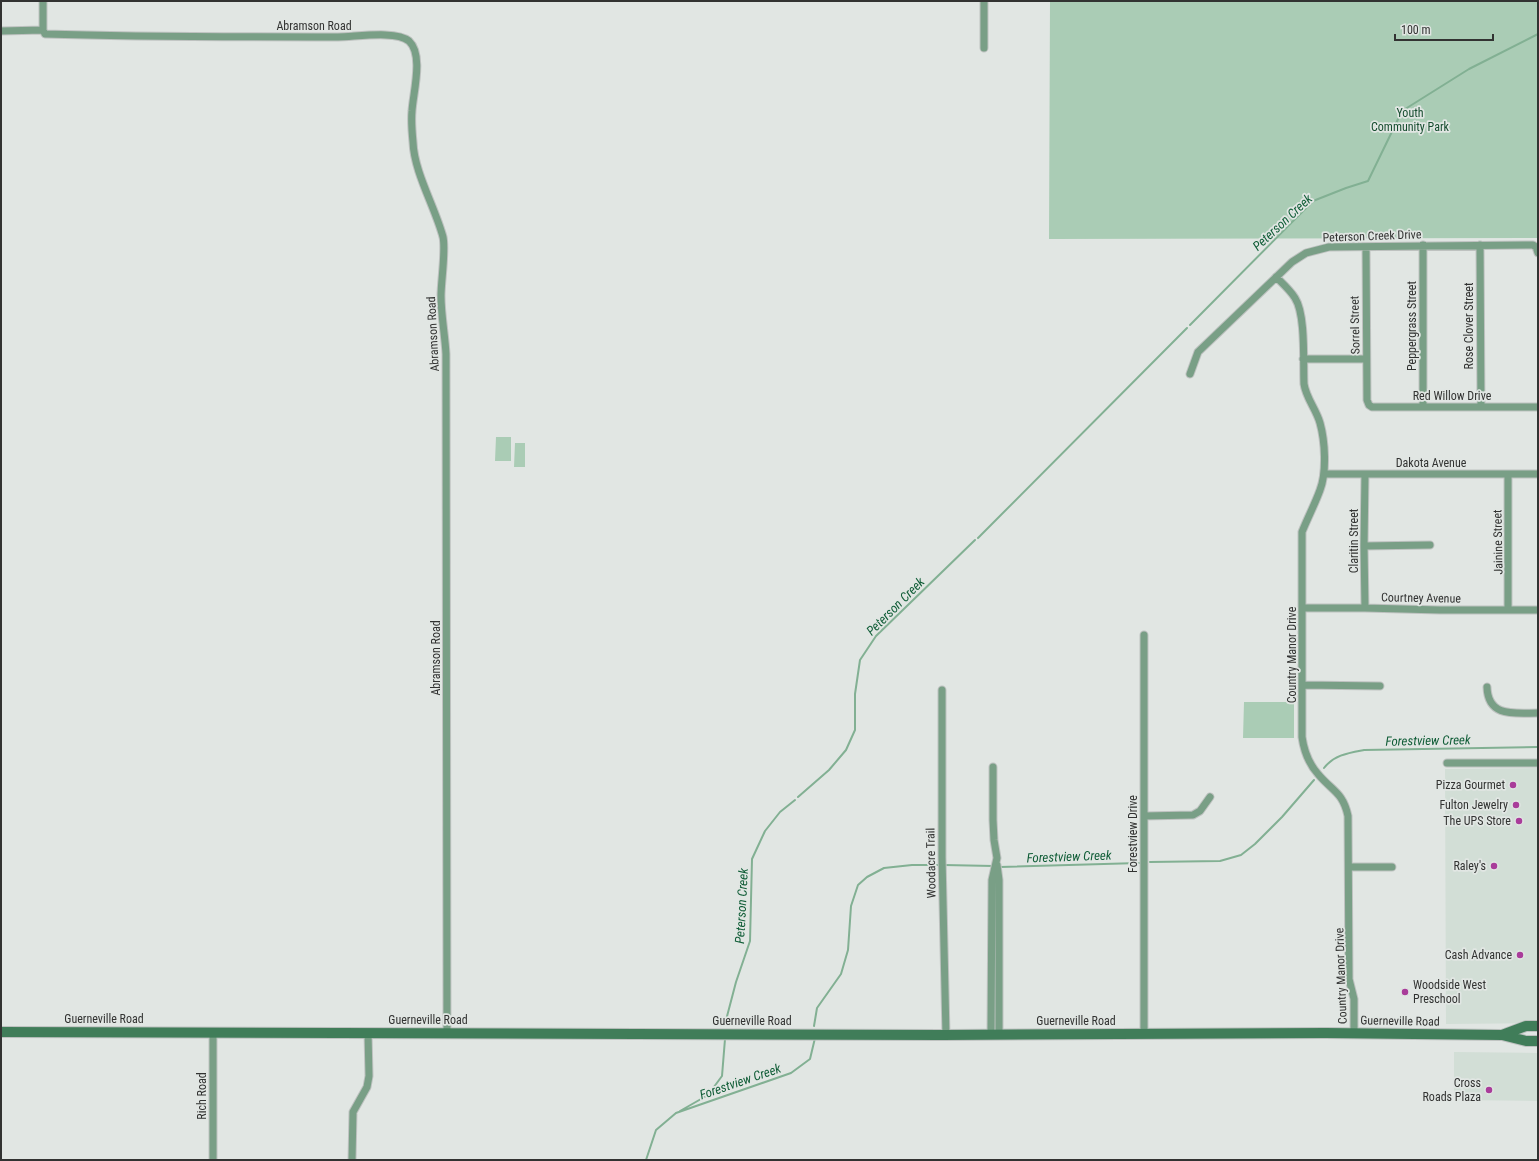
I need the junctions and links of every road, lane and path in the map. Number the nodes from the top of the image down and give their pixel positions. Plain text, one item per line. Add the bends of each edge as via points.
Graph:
1 (43, 1) edge
2 (984, 1) edge
3 (43, 30) junction
4 (1, 31) edge
5 (984, 48) dead end
6 (1423, 245) junction
7 (1480, 245) junction
8 (1366, 246) junction
9 (1537, 250) edge
10 (1276, 277) junction
11 (1303, 359) junction
12 (1366, 359) junction
13 (1190, 374) dead end
14 (1368, 404) joint
15 (1538, 406) edge
16 (1423, 407) junction
17 (1481, 407) junction
18 (1324, 474) junction
19 (1365, 474) junction
20 (1508, 474) junction
21 (1538, 474) edge
22 (1430, 545) dead end
23 (1364, 546) junction
24 (1303, 608) junction
25 (1365, 608) junction
26 (1508, 609) junction
27 (1538, 610) edge
28 (1144, 635) dead end
29 (1302, 685) junction
30 (1380, 686) dead end
31 (1487, 687) dead end
32 (942, 690) dead end
33 (1538, 713) edge
34 (1448, 763) dead end
35 (1538, 763) edge
36 (993, 767) dead end
37 (1210, 797) dead end
38 (1144, 816) junction
39 (1350, 867) junction
40 (1392, 867) dead end
41 (1538, 1026) edge
42 (1, 1032) edge
43 (214, 1033) junction
44 (368, 1033) junction
45 (447, 1033) junction
46 (1144, 1033) junction
47 (1354, 1033) junction
48 (995, 1034) junction
49 (946, 1035) junction
50 (1502, 1035) junction
51 (1538, 1041) edge
52 (213, 1160) edge
53 (352, 1160) edge

1 - 3 street
2 - 5 street
3 - 4 street
3 - 45 street, Abramson Road via 45,34 143,37 388,35 399,36 409,41 414,49 417,63 412,112 413,146 419,173 444,240 441,297 446,354
6 - 7 street, Peterson Creek Drive
6 - 8 street, Peterson Creek Drive
6 - 16 street, Peppergrass Street
7 - 9 street, Peterson Creek Drive via 1533,245
7 - 17 street, Rose Clover Street
8 - 10 street, Peterson Creek Drive via 1329,247 1306,253
8 - 12 street, Sorrel Street
10 - 11 street, Country Manor Drive via 1295,298 1297,304 1302,321
10 - 13 street, Peterson Creek Drive via 1198,352
11 - 12 street
11 - 18 street, Country Manor Drive via 1305,393 1320,422
12 - 14 street, Sorrel Street
14 - 16 street, Red Willow Drive via 1372,407
15 - 17 street, Red Willow Drive
16 - 17 street, Red Willow Drive
18 - 19 street, Dakota Avenue
18 - 24 street, Country Manor Drive via 1321,489 1302,532
19 - 20 street, Dakota Avenue
19 - 23 street, Claritin Street
20 - 21 street, Dakota Avenue
20 - 26 street, Jainine Street
22 - 23 street
23 - 25 street, Claritin Street
24 - 25 street, Courtney Avenue
24 - 29 street, Country Manor Drive
25 - 26 street, Courtney Avenue
26 - 27 street, Courtney Avenue
28 - 38 street, Forestview Drive
29 - 30 street
29 - 39 street, Country Manor Drive via 1304,748 1314,768 1339,794 1347,811
31 - 33 street via 1488,698 1499,710
32 - 49 street, Woodacre Trail
34 - 35 street
36 - 48 street via 994,840 999,880
37 - 38 street via 1200,811 1193,815
38 - 46 street, Forestview Drive
39 - 40 street
39 - 47 street, Country Manor Drive via 1350,979 1354,999
41 - 50 main road, Guerneville Road via 1526,1026
42 - 43 main road, Guerneville Road
43 - 44 main road, Guerneville Road
43 - 52 street, Rich Road
44 - 45 main road, Guerneville Road
44 - 53 street via 369,1076 367,1087 353,1112
45 - 49 main road, Guerneville Road
46 - 47 main road, Guerneville Road
46 - 48 main road, Guerneville Road
47 - 50 main road, Guerneville Road
48 - 49 main road, Guerneville Road
50 - 51 main road, Guerneville Road

